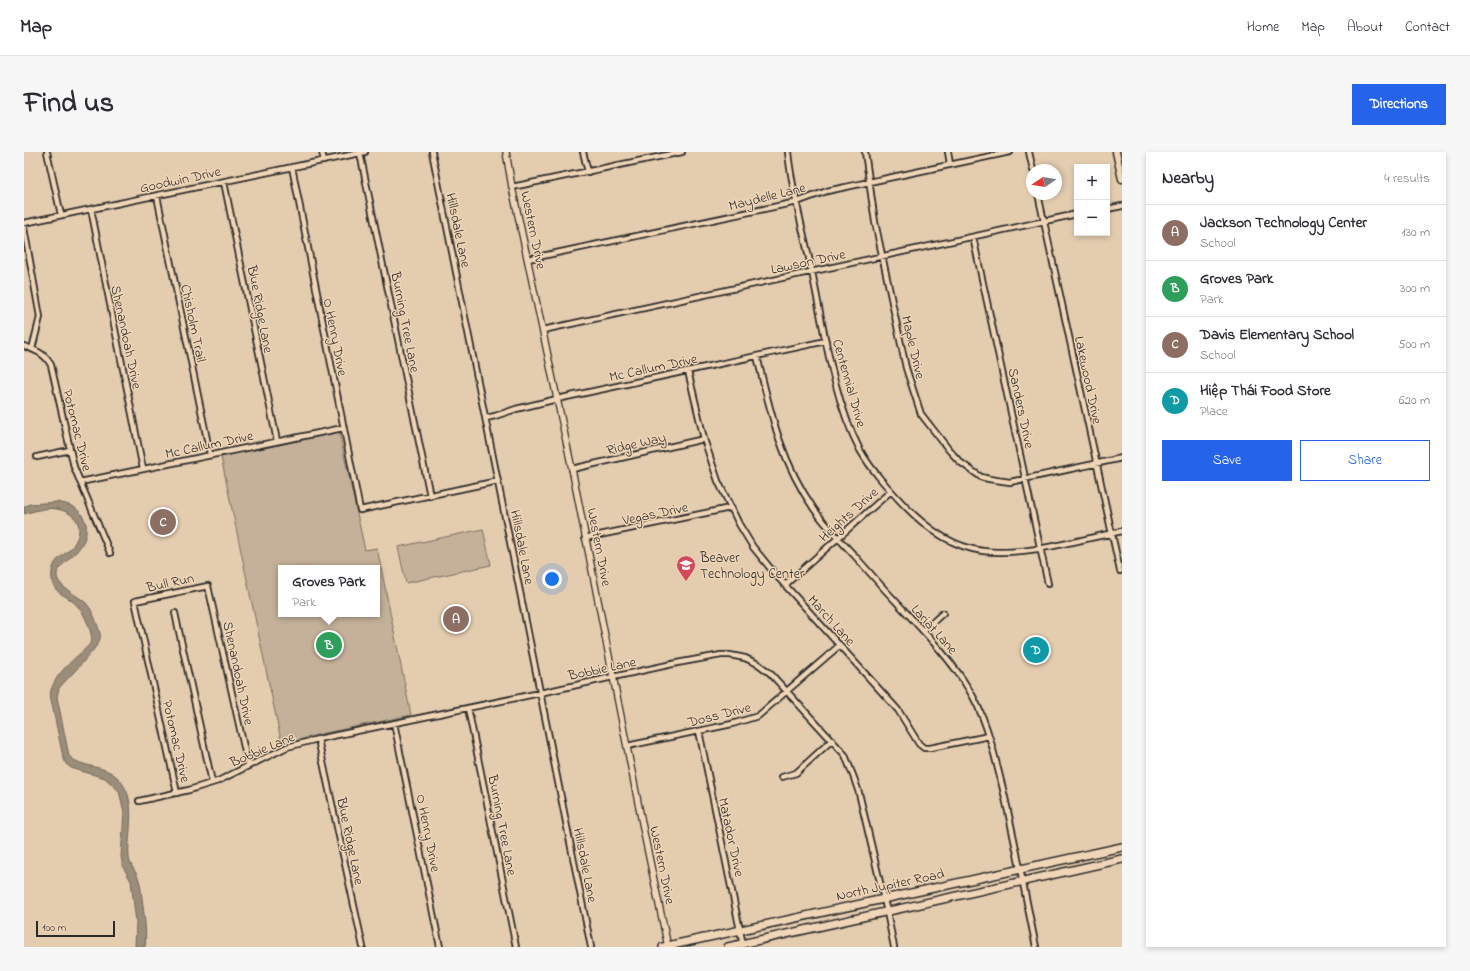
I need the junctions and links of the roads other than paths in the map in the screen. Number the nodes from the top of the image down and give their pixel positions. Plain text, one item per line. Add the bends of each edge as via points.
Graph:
1 (47, 152) edge
2 (322, 152) edge
3 (362, 152) edge
4 (432, 152) edge
5 (506, 152) edge
6 (583, 152) edge
7 (655, 152) edge
8 (682, 152) edge
9 (788, 152) edge
10 (865, 152) edge
11 (948, 152) edge
12 (1010, 152) edge
13 (1029, 152) edge
14 (1116, 152) edge
15 (656, 158) junction
16 (324, 161) junction
17 (950, 164) junction
18 (1032, 164) edge
19 (292, 167) junction
20 (588, 172) junction
21 (1122, 179) edge
22 (869, 181) junction
23 (224, 182) junction
24 (512, 188) junction
25 (157, 196) junction
26 (1039, 200) edge
27 (797, 202) junction
28 (1122, 206) edge
29 (1110, 208) edge
30 (91, 209) junction
31 (61, 215) junction
32 (1074, 215) edge
33 (1044, 221) junction
34 (24, 224) edge
35 (24, 228) edge
36 (973, 237) junction
37 (882, 257) junction
38 (528, 258) junction
39 (812, 271) junction
40 (543, 330) junction
41 (826, 341) junction
42 (24, 346) edge
43 (32, 349) junction
44 (757, 356) junction
45 (688, 371) junction
46 (557, 399) junction
47 (486, 418) junction
48 (343, 428) junction
49 (704, 439) junction
50 (277, 441) junction
51 (70, 450) junction
52 (210, 454) junction
53 (37, 456) dead end
54 (1122, 458) edge
55 (1096, 463) junction
56 (143, 469) junction
57 (572, 469) junction
58 (1026, 478) junction
59 (498, 481) junction
60 (80, 482) junction
61 (891, 491) junction
62 (430, 496) junction
63 (730, 508) junction
64 (1122, 531) edge
65 (1111, 533) junction
66 (585, 538) junction
67 (838, 538) junction
68 (1040, 548) junction
69 (110, 553) dead end
70 (1120, 571) dead end
71 (1048, 584) dead end
72 (785, 585) junction
73 (208, 586) joint
74 (135, 601) joint
75 (175, 613) dead end
76 (943, 613) dead end
77 (923, 631) junction
78 (840, 645) junction
79 (613, 677) junction
80 (786, 692) junction
81 (540, 693) junction
82 (468, 708) junction
83 (394, 723) junction
84 (700, 731) junction
85 (990, 736) junction
86 (318, 739) junction
87 (832, 740) junction
88 (627, 746) junction
89 (248, 765) junction
90 (782, 777) dead end
91 (212, 782) junction
92 (177, 793) junction
93 (139, 801) dead end
94 (1122, 847) edge
95 (1099, 852) junction
96 (1122, 859) edge
97 (1102, 863) junction
98 (1020, 869) junction
99 (1023, 881) junction
100 (883, 899) junction
101 (887, 912) junction
102 (740, 931) junction
103 (743, 945) edge
104 (363, 947) edge
105 (440, 947) edge
106 (516, 947) edge
107 (591, 947) edge
108 (666, 947) edge
109 (728, 947) edge
110 (894, 947) edge
111 (1036, 947) edge

1 - 31 street
2 - 16 street
3 - 16 street, Goodwin Drive
3 - 62 street, Burning Tree Lane
4 - 47 street, Hillsdale Lane
5 - 24 street, Western Drive
6 - 20 street
7 - 15 street
8 - 15 street
9 - 27 street, Centennial Drive via 792,186
10 - 22 street, Maple Drive
11 - 17 street
12 - 17 street, Maydelle Lane
13 - 18 street
14 - 21 main road
15 - 20 street
16 - 19 street, Goodwin Drive
17 - 22 street, Maydelle Lane
19 - 23 street, Goodwin Drive
19 - 48 street, O Henry Drive
20 - 24 street
22 - 27 street, Maydelle Lane via 827,190
22 - 37 street, Maple Drive
23 - 25 street, Goodwin Drive
23 - 50 street, Blue Ridge Lane
24 - 38 street, Western Drive
25 - 30 street, Goodwin Drive
25 - 52 street, Chisholm Trail
26 - 33 street, Lakewood Drive
27 - 38 street, Maydelle Lane
27 - 39 street, Centennial Drive
28 - 29 street
30 - 31 street, Goodwin Drive
30 - 56 street, Shenandoah Drive
31 - 34 street, Goodwin Drive
32 - 33 street, Lawson Drive
33 - 36 street, Lawson Drive
33 - 55 street, Lakewood Drive
35 - 43 street via 40,317
36 - 37 street, Lawson Drive
36 - 58 street, Sanders Drive
37 - 39 street, Lawson Drive
37 - 58 street, Maple Drive via 906,368 922,414 931,428 960,462 981,477 1010,482
38 - 40 street, Western Drive
39 - 40 street, Lawson Drive
39 - 41 street, Centennial Drive
40 - 46 street, Western Drive
41 - 44 street, Mc Callum Drive
41 - 61 street, Centennial Drive via 851,431 872,468
42 - 43 street, Potomac Drive
43 - 51 street, Potomac Drive via 47,357 51,366
44 - 45 street, Mc Callum Drive
44 - 67 street, Lariat Lane via 775,428 788,462 812,506
45 - 46 street, Mc Callum Drive
45 - 49 street, March Lane
46 - 47 street, Mc Callum Drive
46 - 57 street, Western Drive
47 - 59 street, Hillsdale Lane
48 - 50 street, Mc Callum Drive
48 - 62 street, O Henry Drive via 360,510
49 - 57 street, Ridge Way
49 - 63 street, March Lane
50 - 52 street, Mc Callum Drive
51 - 53 street
51 - 60 street, Potomac Drive
52 - 56 street, Mc Callum Drive
54 - 55 street, Maple Drive
55 - 58 street, Maple Drive
55 - 65 street, Lakewood Drive
56 - 60 street, Mc Callum Drive
57 - 66 street, Western Drive
58 - 68 street, Sanders Drive
59 - 62 street
59 - 81 street, Hillsdale Lane
60 - 69 street, Potomac Drive
61 - 67 street, Heights Drive
61 - 68 street, Centennial Drive via 932,530 964,547 1015,553
63 - 66 street, Vegas Drive
63 - 72 street, March Lane via 753,547
64 - 65 street, Centennial Drive
65 - 68 street, Centennial Drive
65 - 70 street, Lakewood Drive
66 - 79 street, Western Drive
67 - 72 street, Heights Drive
67 - 77 street, Lariat Lane
68 - 71 street, Sanders Drive
72 - 78 street, March Lane
73 - 74 street, Bull Run
73 - 89 street, Shenandoah Drive
74 - 92 street, Potomac Drive
75 - 91 street
76 - 77 street
77 - 85 street, Lariat Lane via 969,688
78 - 80 street, Doss Drive
78 - 85 street, March Lane via 898,710 924,748
79 - 80 street, Bobbie Lane via 730,655 746,658 758,664 770,673
79 - 81 street, Bobbie Lane
79 - 88 street, Western Drive
80 - 84 street, Doss Drive via 758,716
80 - 87 street, Bobbie Lane
81 - 82 street, Bobbie Lane
81 - 107 street, Hillsdale Lane
82 - 83 street, Bobbie Lane
82 - 106 street, Burning Tree Lane
83 - 86 street, Bobbie Lane
83 - 105 street, O Henry Drive
84 - 88 street, Doss Drive
84 - 102 street, Matador Drive
85 - 98 street, Lariat Lane
86 - 89 street, Bobbie Lane via 287,747
86 - 104 street, Blue Ridge Lane
87 - 90 street via 796,773
87 - 100 street, Bobbie Lane via 845,755 854,778
88 - 108 street, Western Drive
89 - 91 street, Bobbie Lane
91 - 92 street, Bobbie Lane
92 - 93 street, Bobbie Lane
94 - 95 main road, North Jupiter Road
95 - 97 main road
95 - 98 main road, North Jupiter Road
96 - 97 main road, North Jupiter Road
97 - 99 main road, North Jupiter Road
98 - 99 street, Lariat Lane
98 - 100 main road, North Jupiter Road
99 - 101 main road, North Jupiter Road
99 - 111 street, Lariat Lane
100 - 101 street, Bobbie Lane
100 - 102 main road, North Jupiter Road
101 - 103 main road, North Jupiter Road
101 - 110 street, Bobbie Lane
102 - 103 street, Matador Drive
102 - 108 main road, North Jupiter Road
103 - 109 main road, North Jupiter Road

